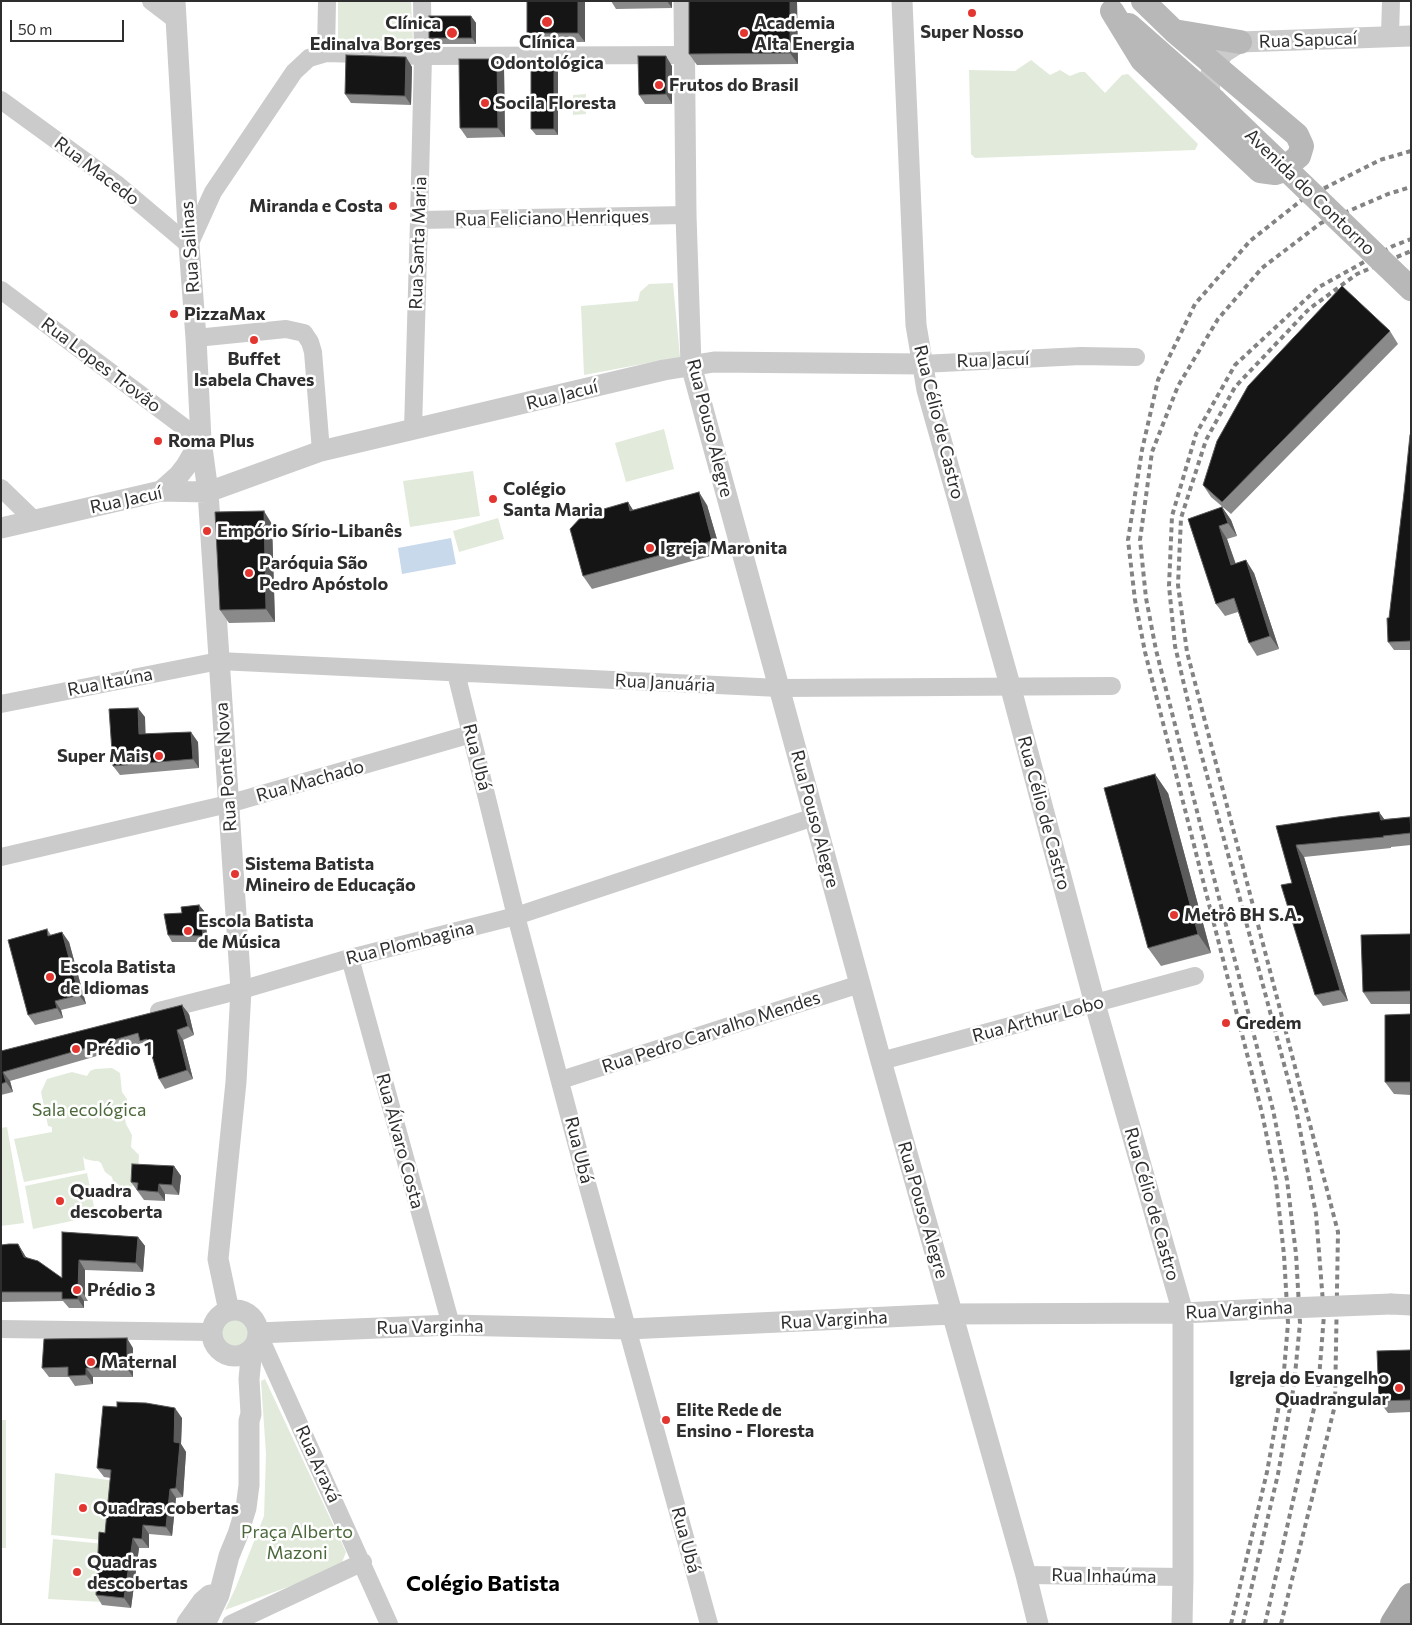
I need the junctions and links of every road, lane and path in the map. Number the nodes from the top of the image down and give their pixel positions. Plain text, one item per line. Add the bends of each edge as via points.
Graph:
1 (151, 1) edge
2 (327, 1) edge
3 (422, 1) edge
4 (684, 1) edge
5 (902, 1) edge
6 (1143, 1) edge
7 (1391, 1) edge
8 (1107, 6) edge
9 (175, 11) edge
10 (1174, 31) junction
11 (1390, 36) junction
12 (1411, 36) edge
13 (1240, 42) junction
14 (326, 53) junction
15 (685, 55) junction
16 (422, 56) junction
17 (1214, 64) junction
18 (1212, 98) junction
19 (1, 100) edge
20 (686, 215) junction
21 (419, 220) junction
22 (189, 245) junction
23 (1411, 289) edge
24 (1, 290) edge
25 (196, 338) junction
26 (1136, 357) dead end
27 (922, 364) junction
28 (691, 365) junction
29 (413, 430) junction
30 (201, 440) junction
31 (321, 452) junction
32 (1, 488) edge
33 (161, 491) junction
34 (208, 492) junction
35 (34, 520) junction
36 (1, 528) edge
37 (219, 661) junction
38 (456, 673) junction
39 (1010, 685) junction
40 (1112, 686) dead end
41 (779, 688) junction
42 (1, 704) edge
43 (472, 734) junction
44 (228, 804) junction
45 (814, 817) junction
46 (1, 857) edge
47 (516, 916) junction
48 (350, 958) junction
49 (1195, 976) dead end
50 (860, 984) junction
51 (241, 990) junction
52 (1095, 1004) junction
53 (145, 1015) edge
54 (881, 1061) junction
55 (561, 1080) junction
56 (1401, 1304) edge
57 (235, 1311) junction
58 (1183, 1313) junction
59 (952, 1314) junction
60 (451, 1325) junction
61 (1, 1329) edge
62 (628, 1329) junction
63 (212, 1332) junction
64 (249, 1346) junction
65 (363, 1562) junction
66 (1026, 1575) junction
67 (1183, 1577) junction
68 (1411, 1596) edge
69 (196, 1624) edge
70 (231, 1624) edge
71 (390, 1624) edge
72 (709, 1624) edge
73 (1038, 1624) edge
74 (1182, 1624) edge
75 (1394, 1624) edge

1 - 9 street
2 - 14 street
3 - 16 street, Rua Santa Maria
4 - 15 street, Rua Pouso Alegre
5 - 27 street, Rua Célio de Castro via 916,325
6 - 10 main road
7 - 11 street
8 - 17 main road via 1142,60 1260,171 1281,171 1299,156 1302,146 1297,135
8 - 18 main road, Avenida do Contorno
9 - 22 street, Rua Salinas
10 - 13 main road
10 - 17 main road
11 - 12 street, Rua Sapucaí
11 - 13 street, Rua Sapucaí
13 - 17 street, Rua Sapucaí via 1224,52
14 - 16 street
14 - 22 street via 309,58 294,72 213,192
15 - 16 street
15 - 20 street, Rua Pouso Alegre
16 - 21 street, Rua Santa Maria
17 - 18 street via 1208,79
18 - 23 main road, Avenida do Contorno, bridge
19 - 22 street, Rua Macedo via 118,185
20 - 21 street, Rua Feliciano Henriques
20 - 28 street, Rua Pouso Alegre
21 - 29 street, Rua Santa Maria
22 - 25 street, Rua Salinas
24 - 30 street, Rua Lopes Trovão
25 - 30 street, Rua Salinas
25 - 31 street via 286,329 304,333 313,352
26 - 27 street, Rua Jacuí via 1081,356
27 - 28 street, Rua Jacuí via 714,362
27 - 39 street, Rua Célio de Castro
28 - 29 street, Rua Jacuí
28 - 41 street, Rua Pouso Alegre
29 - 31 street, Rua Jacuí
30 - 33 street via 179,475
30 - 34 street, Rua Salinas
31 - 34 street, Rua Jacuí
32 - 35 street
33 - 34 street, Rua Jacuí
33 - 35 street, Rua Jacuí
34 - 37 street, Rua Ponte Nova
35 - 36 street, Rua Jacuí
37 - 38 street, Rua Januária
37 - 42 street, Rua Itaúna
37 - 44 street, Rua Ponte Nova
38 - 41 street, Rua Januária
38 - 43 street, Rua Ubá
39 - 40 street, Rua Januária
39 - 41 street, Rua Januária
39 - 52 street, Rua Célio de Castro
41 - 45 street, Rua Pouso Alegre
43 - 44 street, Rua Machado
43 - 47 street, Rua Ubá
44 - 46 street, Rua Machado
44 - 51 street, Rua Ponte Nova
45 - 47 street, Rua Plombagina
45 - 50 street, Rua Pouso Alegre
47 - 48 street, Rua Plombagina
47 - 55 street, Rua Ubá
48 - 51 street, Rua Plombagina
48 - 60 street, Rua Álvaro Costa
49 - 52 street, Rua Arthur Lobo
50 - 54 street, Rua Pouso Alegre
50 - 55 street, Rua Pedro Carvalho Mendes
51 - 53 street, Rua Plombagina
51 - 57 street, Rua Ponte Nova via 236,1082 222,1222
52 - 54 street, Rua Arthur Lobo
52 - 58 street, Rua Célio de Castro
54 - 59 street, Rua Pouso Alegre
55 - 62 street, Rua Ubá
56 - 58 street, Rua Varginha, bridge
57 - 63 street via 217,1319
57 - 64 street via 248,1314 253,1319
58 - 59 street, Rua Varginha
58 - 67 street, Rua Célio de Castro
59 - 62 street, Rua Varginha
59 - 66 street, Rua Pouso Alegre
60 - 62 street, Rua Varginha
60 - 64 street, Rua Varginha
61 - 63 street
62 - 72 street, Rua Ubá
63 - 64 street via 212,1339 219,1350 230,1355
64 - 65 street, Rua Araxá
64 - 69 street via 238,1382 249,1421 250,1477 246,1508 222,1585 202,1602
65 - 70 street
65 - 71 street, Rua Araxá
66 - 67 street, Rua Inhaúma
66 - 73 street, Rua Pouso Alegre
67 - 74 street, Rua Célio de Castro
68 - 75 main road

